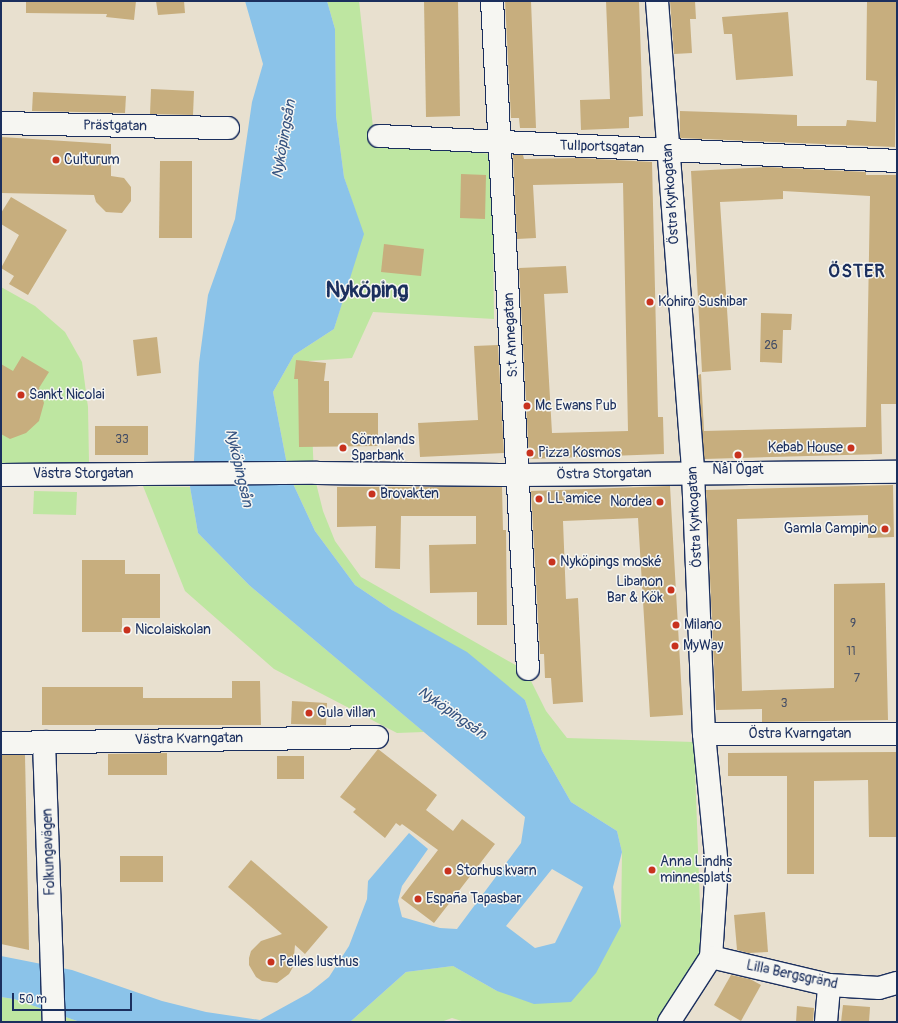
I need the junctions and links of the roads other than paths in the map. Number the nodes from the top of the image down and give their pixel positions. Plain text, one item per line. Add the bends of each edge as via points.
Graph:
1 (492, 1) edge
2 (657, 1) edge
3 (1, 124) edge
4 (228, 128) dead end
5 (379, 136) dead end
6 (501, 143) junction
7 (668, 150) junction
8 (897, 161) edge
9 (897, 472) edge
10 (312, 473) joint
11 (693, 473) junction
12 (1, 475) edge
13 (518, 475) junction
14 (528, 669) dead end
15 (704, 734) junction
16 (897, 734) edge
17 (377, 737) dead end
18 (44, 742) junction
19 (1, 743) edge
20 (711, 957) junction
21 (897, 983) edge
22 (829, 985) junction
23 (54, 1020) edge
24 (669, 1022) edge
25 (826, 1022) edge

1 - 6 street, S:t Annegatan
2 - 7 street, Östra Kyrkogatan
3 - 4 street, Prästgatan
5 - 6 street, Tullportsgatan
6 - 7 street, Tullportsgatan
6 - 13 street, S:t Annegatan
7 - 8 street, Tullportsgatan
7 - 11 street, Östra Kyrkogatan
9 - 11 street, Östra Storgatan
10 - 12 street, Västra Storgatan
10 - 13 street, Östra Storgatan
11 - 13 street, Östra Storgatan
11 - 15 street, Östra Kyrkogatan
13 - 14 street, S:t Annegatan
15 - 16 street, Östra Kvarngatan
15 - 20 street, Östra Kyrkogatan via 716,867
17 - 18 street, Västra Kvarngatan
18 - 19 street, Västra Kvarngatan
18 - 23 street, Folkungavägen
20 - 22 street, Lilla Bergsgränd
20 - 24 street, Östra Kyrkogatan
21 - 22 street, Lilla Bergsgränd via 879,988
22 - 25 street

